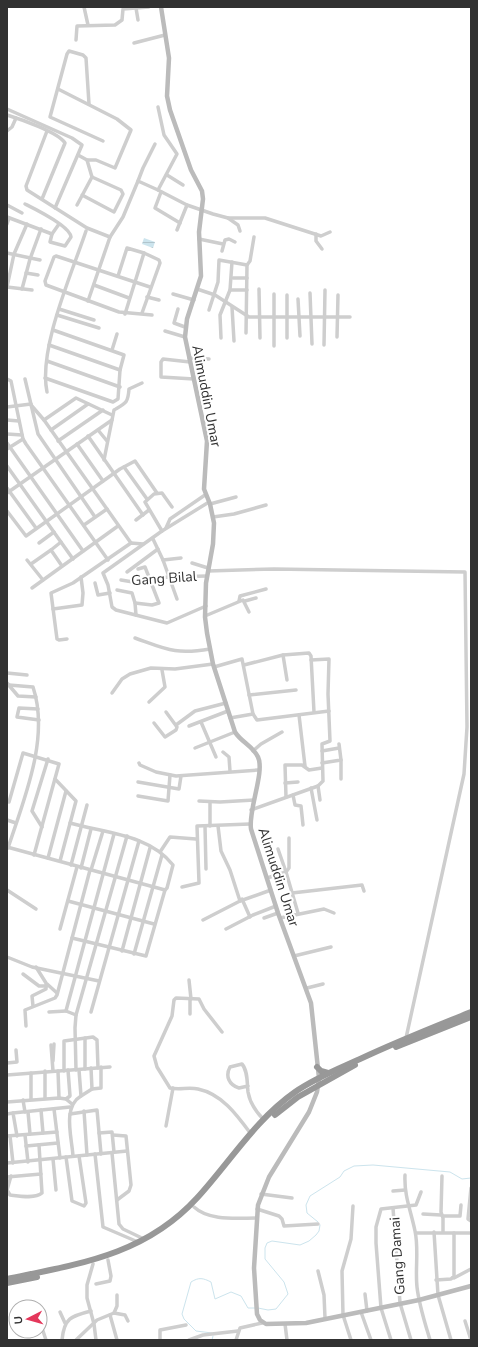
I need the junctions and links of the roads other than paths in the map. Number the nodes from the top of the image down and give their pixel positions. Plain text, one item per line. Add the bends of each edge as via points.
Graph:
1 (84, 7) edge
2 (149, 7) edge
3 (161, 7) edge
4 (123, 8) edge
5 (139, 8) edge
6 (138, 20) dead end
7 (88, 25) junction
8 (165, 35) junction
9 (76, 40) dead end
10 (134, 43) dead end
11 (58, 89) junction
12 (89, 104) junction
13 (158, 107) dead end
14 (7, 110) edge
15 (7, 115) edge
16 (16, 118) junction
17 (46, 131) junction
18 (7, 132) edge
19 (103, 141) dead end
20 (155, 144) dead end
21 (78, 155) junction
22 (87, 160) junction
23 (167, 175) junction
24 (92, 178) junction
25 (138, 181) junction
26 (183, 185) dead end
27 (160, 191) junction
28 (82, 195) junction
29 (42, 199) junction
30 (25, 204) dead end
31 (7, 205) edge
32 (187, 205) junction
33 (76, 206) dead end
34 (55, 208) junction
35 (202, 210) junction
36 (22, 213) dead end
37 (8, 217) edge
38 (228, 218) junction
39 (180, 223) junction
40 (7, 224) edge
41 (27, 224) junction
42 (59, 224) junction
43 (41, 229) junction
44 (177, 230) dead end
45 (86, 231) dead end
46 (240, 231) dead end
47 (330, 232) dead end
48 (52, 234) junction
49 (316, 234) junction
50 (110, 237) junction
51 (254, 237) dead end
52 (199, 239) junction
53 (235, 242) dead end
54 (223, 244) junction
55 (322, 249) dead end
56 (222, 251) dead end
57 (7, 253) edge
58 (144, 253) junction
59 (14, 254) junction
60 (30, 259) junction
61 (40, 260) dead end
62 (76, 262) junction
63 (232, 262) junction
64 (247, 265) junction
65 (99, 270) junction
66 (26, 273) junction
67 (38, 275) dead end
68 (118, 276) junction
69 (233, 278) junction
70 (247, 278) junction
71 (134, 282) junction
72 (94, 285) junction
73 (7, 287) edge
74 (150, 287) junction
75 (22, 289) junction
76 (197, 289) junction
77 (259, 289) dead end
78 (32, 290) dead end
79 (230, 290) junction
80 (247, 290) junction
81 (324, 290) dead end
82 (65, 291) junction
83 (310, 293) dead end
84 (173, 294) dead end
85 (274, 294) dead end
86 (215, 295) junction
87 (286, 295) dead end
88 (338, 295) dead end
89 (147, 297) junction
90 (128, 298) junction
91 (298, 299) dead end
92 (159, 300) dead end
93 (194, 300) junction
94 (88, 301) junction
95 (226, 301) junction
96 (232, 307) junction
97 (59, 309) junction
98 (178, 309) dead end
99 (209, 310) dead end
100 (142, 313) junction
101 (125, 314) junction
102 (152, 314) dead end
103 (57, 315) junction
104 (246, 316) junction
105 (259, 317) junction
106 (325, 317) junction
107 (337, 317) junction
108 (350, 317) dead end
109 (274, 318) junction
110 (286, 318) junction
111 (299, 318) junction
112 (311, 318) junction
113 (94, 320) dead end
114 (185, 327) junction
115 (100, 328) dead end
116 (53, 330) junction
117 (165, 331) dead end
118 (246, 333) dead end
119 (117, 334) dead end
120 (300, 336) dead end
121 (184, 337) junction
122 (337, 337) dead end
123 (220, 338) dead end
124 (260, 338) dead end
125 (286, 338) dead end
126 (234, 341) dead end
127 (312, 344) dead end
128 (49, 345) junction
129 (324, 345) dead end
130 (274, 346) dead end
131 (112, 350) junction
132 (209, 359) dead end
133 (189, 360) junction
134 (47, 361) junction
135 (120, 370) junction
136 (45, 378) junction
137 (25, 379) dead end
138 (194, 379) junction
139 (7, 380) edge
140 (142, 383) dead end
141 (120, 387) junction
142 (47, 392) dead end
143 (88, 404) junction
144 (31, 405) junction
145 (7, 407) edge
146 (17, 407) junction
147 (102, 410) junction
148 (112, 418) junction
149 (7, 420) edge
150 (44, 420) junction
151 (19, 421) junction
152 (51, 430) junction
153 (98, 430) junction
154 (7, 434) edge
155 (88, 436) junction
156 (22, 437) junction
157 (58, 441) junction
158 (107, 441) junction
159 (7, 443) edge
160 (77, 444) junction
161 (9, 448) edge
162 (66, 452) junction
163 (55, 459) junction
164 (104, 460) junction
165 (7, 466) edge
166 (124, 467) junction
167 (42, 468) junction
168 (113, 474) junction
169 (31, 477) junction
170 (103, 481) junction
171 (20, 484) junction
172 (92, 489) junction
173 (8, 491) edge
174 (157, 493) junction
175 (205, 495) junction
176 (81, 496) junction
177 (236, 497) dead end
178 (147, 498) junction
179 (209, 503) junction
180 (69, 505) junction
181 (266, 505) dead end
182 (172, 507) dead end
183 (107, 509) junction
184 (149, 510) junction
185 (7, 511) edge
186 (57, 514) junction
187 (143, 515) junction
188 (95, 517) junction
189 (213, 517) junction
190 (136, 520) dead end
191 (46, 521) junction
192 (84, 525) junction
193 (118, 526) junction
194 (36, 528) junction
195 (166, 529) junction
196 (162, 531) junction
197 (54, 532) junction
198 (153, 539) junction
199 (61, 542) junction
200 (96, 542) junction
201 (39, 543) dead end
202 (131, 543) junction
203 (144, 544) junction
204 (158, 549) junction
205 (50, 550) junction
206 (83, 551) junction
207 (73, 558) junction
208 (181, 558) dead end
209 (27, 560) dead end
210 (108, 560) junction
211 (164, 560) junction
212 (192, 563) dead end
213 (31, 564) junction
214 (62, 566) junction
215 (138, 569) dead end
216 (208, 571) junction
217 (127, 572) dead end
218 (81, 577) junction
219 (168, 577) junction
220 (149, 579) junction
221 (43, 580) junction
222 (121, 580) dead end
223 (95, 583) dead end
224 (32, 588) dead end
225 (266, 589) dead end
226 (117, 590) dead end
227 (110, 593) junction
228 (256, 598) dead end
229 (177, 599) dead end
230 (245, 601) junction
231 (240, 602) junction
232 (135, 603) junction
233 (206, 606) junction
234 (53, 610) junction
235 (249, 612) dead end
236 (136, 615) junction
237 (205, 616) junction
238 (135, 638) dead end
239 (67, 640) dead end
240 (210, 649) junction
241 (283, 655) junction
242 (311, 660) junction
243 (244, 664) junction
244 (214, 665) junction
245 (162, 670) junction
246 (7, 674) edge
247 (27, 675) dead end
248 (287, 680) dead end
249 (8, 684) edge
250 (296, 690) dead end
251 (112, 693) dead end
252 (249, 695) junction
253 (36, 697) junction
254 (149, 702) dead end
255 (226, 703) junction
256 (38, 708) junction
257 (329, 710) junction
258 (228, 711) junction
259 (166, 712) dead end
260 (314, 712) junction
261 (253, 714) junction
262 (299, 715) junction
263 (230, 718) junction
264 (39, 720) junction
265 (201, 722) junction
266 (154, 723) dead end
267 (176, 725) junction
268 (189, 726) dead end
269 (235, 732) junction
270 (282, 732) dead end
271 (210, 742) junction
272 (195, 748) dead end
273 (322, 750) junction
274 (253, 751) junction
275 (223, 752) dead end
276 (36, 756) junction
277 (216, 757) dead end
278 (48, 759) junction
279 (341, 760) junction
280 (139, 762) dead end
281 (322, 763) junction
282 (305, 766) junction
283 (322, 768) junction
284 (258, 770) junction
285 (230, 771) junction
286 (170, 775) junction
287 (181, 776) junction
288 (56, 778) junction
289 (341, 779) dead end
290 (138, 782) dead end
291 (298, 782) dead end
292 (285, 783) junction
293 (318, 786) junction
294 (168, 788) junction
295 (311, 788) junction
296 (66, 791) junction
297 (293, 795) junction
298 (138, 796) dead end
299 (286, 797) junction
300 (254, 800) junction
301 (320, 800) dead end
302 (8, 801) edge
303 (198, 801) dead end
304 (210, 802) junction
305 (87, 805) dead end
306 (7, 808) edge
307 (252, 810) junction
308 (7, 820) edge
309 (318, 820) dead end
310 (16, 823) junction
311 (70, 823) junction
312 (250, 824) junction
313 (303, 825) dead end
314 (81, 826) junction
315 (205, 826) junction
316 (210, 826) junction
317 (218, 826) junction
318 (42, 827) junction
319 (91, 829) junction
320 (102, 831) junction
321 (114, 834) junction
322 (127, 836) junction
323 (289, 838) dead end
324 (196, 839) junction
325 (139, 841) junction
326 (7, 848) edge
327 (150, 848) junction
328 (278, 849) dead end
329 (161, 853) junction
330 (34, 855) junction
331 (48, 858) junction
332 (60, 861) junction
333 (71, 865) junction
334 (79, 867) junction
335 (206, 869) dead end
336 (90, 870) junction
337 (286, 872) junction
338 (103, 873) junction
339 (116, 876) junction
340 (267, 878) junction
341 (128, 879) junction
342 (141, 883) junction
343 (154, 886) junction
344 (182, 887) dead end
345 (7, 890) edge
346 (165, 890) junction
347 (271, 890) junction
348 (364, 891) dead end
349 (292, 893) junction
350 (241, 900) junction
351 (68, 901) junction
352 (81, 904) junction
353 (276, 906) junction
354 (94, 908) junction
355 (36, 909) dead end
356 (106, 911) junction
357 (278, 913) junction
358 (298, 913) junction
359 (334, 913) dead end
360 (119, 914) junction
361 (250, 917) junction
362 (131, 918) junction
363 (264, 918) dead end
364 (280, 918) junction
365 (203, 920) dead end
366 (143, 921) junction
367 (154, 924) junction
368 (60, 929) dead end
369 (226, 929) dead end
370 (72, 938) junction
371 (85, 941) junction
372 (96, 944) junction
373 (331, 947) dead end
374 (109, 948) junction
375 (122, 951) junction
376 (134, 954) junction
377 (294, 956) junction
378 (7, 957) edge
379 (36, 967) junction
380 (62, 972) junction
381 (23, 974) dead end
382 (75, 975) junction
383 (86, 978) junction
384 (189, 980) dead end
385 (99, 981) junction
386 (323, 984) dead end
387 (39, 986) junction
388 (46, 986) junction
389 (307, 988) junction
390 (41, 991) junction
391 (57, 993) junction
392 (191, 999) junction
393 (33, 1006) junction
394 (66, 1011) junction
395 (49, 1012) dead end
396 (91, 1012) dead end
397 (471, 1012) edge
398 (76, 1014) junction
399 (190, 1014) dead end
400 (471, 1017) edge
401 (26, 1026) dead end
402 (222, 1032) dead end
403 (85, 1038) junction
404 (406, 1038) junction
405 (75, 1040) junction
406 (52, 1044) dead end
407 (16, 1050) dead end
408 (7, 1063) edge
409 (99, 1067) junction
410 (110, 1067) dead end
411 (317, 1067) junction
412 (91, 1068) junction
413 (86, 1069) junction
414 (66, 1070) junction
415 (78, 1070) junction
416 (44, 1071) junction
417 (52, 1071) junction
418 (58, 1071) junction
419 (31, 1073) junction
420 (328, 1073) junction
421 (7, 1075) edge
422 (318, 1081) junction
423 (248, 1086) junction
424 (173, 1088) junction
425 (92, 1089) junction
426 (296, 1095) junction
427 (81, 1096) junction
428 (45, 1098) junction
429 (59, 1098) junction
430 (68, 1098) junction
431 (31, 1099) junction
432 (76, 1099) junction
433 (23, 1100) junction
434 (7, 1102) edge
435 (71, 1105) junction
436 (54, 1109) junction
437 (41, 1110) junction
438 (84, 1111) junction
439 (26, 1112) junction
440 (13, 1113) junction
441 (7, 1114) edge
442 (70, 1114) junction
443 (264, 1120) junction
444 (166, 1126) dead end
445 (56, 1132) junction
446 (43, 1133) junction
447 (99, 1133) junction
448 (30, 1134) junction
449 (250, 1134) junction
450 (25, 1135) junction
451 (8, 1136) edge
452 (17, 1136) junction
453 (113, 1136) junction
454 (58, 1143) junction
455 (39, 1145) junction
456 (26, 1146) junction
457 (127, 1151) junction
458 (113, 1153) junction
459 (95, 1154) junction
460 (101, 1154) junction
461 (87, 1155) junction
462 (74, 1156) junction
463 (79, 1156) junction
464 (66, 1157) junction
465 (60, 1158) junction
466 (53, 1159) junction
467 (40, 1161) junction
468 (28, 1162) junction
469 (7, 1163) edge
470 (13, 1163) junction
471 (227, 1164) junction
472 (41, 1174) junction
473 (405, 1175) dead end
474 (9, 1176) edge
475 (442, 1176) dead end
476 (471, 1188) edge
477 (56, 1190) dead end
478 (405, 1190) junction
479 (393, 1191) dead end
480 (420, 1192) dead end
481 (261, 1194) junction
482 (292, 1198) dead end
483 (117, 1200) junction
484 (470, 1204) edge
485 (461, 1205) dead end
486 (354, 1206) dead end
487 (194, 1207) junction
488 (408, 1207) junction
489 (393, 1208) junction
490 (257, 1209) junction
491 (423, 1214) dead end
492 (442, 1216) junction
493 (256, 1218) junction
494 (471, 1221) edge
495 (318, 1224) dead end
496 (434, 1232) junction
497 (443, 1232) junction
498 (416, 1233) junction
499 (454, 1233) junction
500 (471, 1233) edge
501 (145, 1240) junction
502 (139, 1243) junction
503 (108, 1260) junction
504 (93, 1264) junction
505 (471, 1269) edge
506 (318, 1271) dead end
507 (454, 1278) junction
508 (16, 1279) junction
509 (436, 1280) junction
510 (8, 1281) edge
511 (96, 1284) dead end
512 (471, 1286) edge
513 (365, 1294) dead end
514 (117, 1295) dead end
515 (438, 1295) junction
516 (419, 1300) junction
517 (400, 1303) junction
518 (381, 1308) junction
519 (91, 1311) junction
520 (367, 1311) junction
521 (60, 1312) dead end
522 (361, 1312) junction
523 (112, 1314) junction
524 (343, 1315) junction
525 (325, 1318) junction
526 (128, 1321) dead end
527 (465, 1321) dead end
528 (65, 1323) junction
529 (262, 1323) junction
530 (94, 1324) junction
531 (285, 1324) junction
532 (186, 1325) dead end
533 (238, 1331) junction
534 (62, 1340) edge
535 (76, 1340) edge
536 (96, 1340) edge
537 (117, 1340) edge
538 (160, 1340) edge
539 (189, 1340) edge
540 (236, 1340) edge
541 (287, 1340) edge
542 (351, 1340) edge
543 (371, 1340) edge
544 (391, 1340) edge
545 (411, 1340) edge
546 (430, 1340) edge
547 (451, 1340) edge
548 (471, 1340) edge

1 - 7 street
2 - 5 street
3 - 8 street, Alimuddin Umar
4 - 5 street
4 - 7 street via 122,20 118,24
5 - 6 street
7 - 9 street via 77,26
8 - 10 street
8 - 35 street, Alimuddin Umar via 169,58 167,96 191,170 202,191
11 - 12 street
11 - 12 street via 68,52 83,55 86,61
11 - 19 street via 50,117
12 - 22 street via 131,130 115,168 96,160
13 - 23 street via 164,135 177,154
14 - 21 street via 81,143
15 - 16 street
16 - 17 street
16 - 18 street
17 - 29 street via 26,186 29,192
17 - 29 street via 61,138 65,143
20 - 25 street
21 - 22 street
21 - 34 street
22 - 24 street
23 - 26 street
23 - 27 street
24 - 28 street
24 - 28 street via 123,192 114,212
25 - 27 street
25 - 50 street via 123,217
27 - 32 street
27 - 39 street via 155,208
28 - 33 street
29 - 34 street
30 - 42 street
31 - 36 street
32 - 35 street
32 - 39 street
34 - 50 street via 87,228
35 - 38 street
35 - 52 street, Alimuddin Umar
37 - 40 street
37 - 41 street
38 - 46 street via 238,225
38 - 49 street via 265,218
39 - 44 street
41 - 43 street
41 - 59 street
42 - 48 street
42 - 48 street via 71,233 68,244 62,246 50,242
43 - 48 street
43 - 60 street
45 - 62 street
47 - 49 street via 324,236
49 - 55 street via 316,241
50 - 65 street
51 - 64 street
52 - 54 street
52 - 76 street, Alimuddin Umar via 202,267
53 - 54 street via 227,239
54 - 56 street
57 - 59 street
58 - 68 street via 128,248
58 - 71 street
58 - 74 street via 160,261
59 - 60 street
59 - 73 street
60 - 61 street
60 - 66 street
62 - 65 street
62 - 82 street
62 - 82 street via 54,257 45,283
63 - 64 street
63 - 69 street
63 - 86 street via 219,260
64 - 70 street
65 - 68 street
65 - 72 street
66 - 67 street
66 - 75 street
68 - 71 street
69 - 70 street
69 - 79 street
70 - 80 street
71 - 74 street
71 - 90 street
72 - 90 street
72 - 94 street
73 - 75 street
74 - 89 street
75 - 78 street
76 - 86 street
76 - 93 street, Alimuddin Umar
77 - 105 street
79 - 80 street
79 - 95 street
80 - 104 street
81 - 106 street
82 - 94 street
82 - 97 street
83 - 112 street
84 - 93 street
85 - 109 street
86 - 95 street
86 - 99 street
87 - 110 street
88 - 107 street
89 - 92 street
89 - 100 street
90 - 101 street
91 - 111 street
93 - 114 street, Alimuddin Umar
94 - 101 street
95 - 96 street
95 - 123 street via 220,315
96 - 104 street
96 - 126 street
97 - 103 street
97 - 113 street
98 - 114 street via 174,323
100 - 101 street
100 - 102 street
103 - 115 street
103 - 116 street
104 - 105 street
104 - 118 street
105 - 109 street
105 - 124 street
106 - 107 street
106 - 112 street
106 - 129 street
107 - 108 street
107 - 122 street
109 - 110 street
109 - 130 street
110 - 111 street
110 - 125 street
111 - 112 street
111 - 120 street
112 - 127 street
114 - 121 street, Alimuddin Umar
116 - 128 street
116 - 131 street
117 - 121 street
119 - 131 street
121 - 133 street, Alimuddin Umar
128 - 134 street
128 - 135 street
131 - 135 street via 124,355
132 - 133 street
133 - 138 street, Alimuddin Umar
133 - 138 street via 162,360 162,378
134 - 136 street
134 - 141 street
135 - 141 street
136 - 141 street via 113,402 118,399
136 - 142 street
137 - 144 street
138 - 175 street, Alimuddin Umar via 207,442
139 - 146 street via 10,381
140 - 148 street via 130,388 128,399 116,408
143 - 147 street
143 - 150 street via 73,398
143 - 152 street
144 - 146 street
144 - 150 street
144 - 163 street via 38,434
145 - 146 street
146 - 151 street
147 - 148 street
147 - 157 street
148 - 153 street
148 - 158 street
149 - 151 street
150 - 152 street
151 - 156 street
152 - 157 street
153 - 155 street
153 - 158 street
154 - 156 street
155 - 160 street
155 - 164 street
156 - 161 street
156 - 167 street
157 - 162 street
158 - 164 street
159 - 161 street
160 - 162 street
160 - 170 street
161 - 169 street
162 - 163 street
162 - 172 street
163 - 167 street
163 - 176 street
164 - 168 street
165 - 171 street
166 - 168 street
166 - 174 street via 136,461
166 - 178 street
167 - 169 street
167 - 180 street
168 - 170 street
168 - 187 street
169 - 171 street
169 - 186 street
170 - 172 street
171 - 173 street
171 - 191 street
172 - 176 street
172 - 183 street
173 - 194 street
174 - 178 street
174 - 182 street via 164,494
175 - 179 street, Alimuddin Umar
175 - 195 street via 170,519
176 - 180 street
176 - 188 street
177 - 179 street
178 - 184 street via 145,502
179 - 189 street, Alimuddin Umar
179 - 195 street
180 - 186 street
180 - 192 street
181 - 189 street
183 - 188 street
183 - 193 street
184 - 187 street
184 - 196 street
185 - 194 street via 25,536
186 - 191 street
186 - 206 street
187 - 190 street
188 - 192 street
189 - 216 street, Alimuddin Umar via 214,535
191 - 194 street
191 - 197 street
192 - 200 street
193 - 200 street
193 - 202 street
195 - 196 street
196 - 198 street
197 - 199 street
197 - 201 street
198 - 203 street
198 - 204 street
199 - 205 street
199 - 207 street
200 - 206 street
200 - 210 street
202 - 203 street
202 - 210 street
203 - 227 street via 103,572
204 - 211 street
204 - 217 street
205 - 213 street
205 - 214 street
206 - 207 street
207 - 214 street
208 - 211 street
209 - 213 street
210 - 218 street
211 - 219 street
212 - 216 street
213 - 221 street
214 - 221 street
215 - 220 street via 144,567
216 - 219 street, Gang Bilal
216 - 233 street, Alimuddin Umar
216 - 404 street, Gang Bilal via 274,569 465,572 467,727 464,774
218 - 234 street via 61,590 51,593
218 - 234 street via 82,605
219 - 220 street, Gang Bilal
219 - 229 street
220 - 222 street, Gang Bilal via 133,582
220 - 232 street via 159,604
221 - 224 street
223 - 227 street via 98,595
225 - 231 street via 240,596
226 - 232 street via 132,593
227 - 236 street via 113,609
228 - 230 street
230 - 231 street
230 - 235 street
231 - 237 street
232 - 236 street
233 - 236 street via 167,623
233 - 237 street, Alimuddin Umar
234 - 239 street via 57,638
237 - 240 street, Alimuddin Umar
238 - 240 street via 173,651
240 - 244 street, Alimuddin Umar
241 - 242 street via 308,653 311,654
241 - 243 street
241 - 248 street
242 - 257 street via 329,660
242 - 260 street
243 - 244 street via 240,658
243 - 252 street
244 - 245 street
244 - 255 street, Alimuddin Umar
245 - 251 street via 151,668 126,675
245 - 254 street via 165,687
246 - 247 street
249 - 253 street via 18,696
249 - 253 street via 33,687
250 - 252 street
252 - 261 street
253 - 256 street
255 - 258 street, Alimuddin Umar
255 - 267 street via 198,710
256 - 264 street
256 - 264 street via 19,708 17,717
257 - 260 street
257 - 273 street via 330,741 322,744
258 - 263 street, Alimuddin Umar
258 - 265 street
259 - 267 street
260 - 262 street
261 - 262 street via 257,720
261 - 263 street
262 - 282 street
263 - 269 street, Alimuddin Umar
264 - 276 street
265 - 268 street
265 - 271 street
266 - 267 street via 166,737 176,730
269 - 271 street
269 - 274 street, Alimuddin Umar
270 - 274 street
271 - 272 street
271 - 277 street
273 - 279 street via 339,746
273 - 281 street
274 - 284 street, Alimuddin Umar via 259,761
275 - 285 street via 229,757
276 - 278 street
276 - 302 street via 22,753
276 - 310 street
278 - 288 street via 59,764
278 - 318 street via 32,811
279 - 281 street
279 - 289 street
280 - 286 street via 140,765 156,772
281 - 283 street
282 - 283 street via 310,770
282 - 292 street via 285,765
283 - 293 street via 323,781
284 - 285 street
284 - 300 street, Alimuddin Umar
285 - 287 street
286 - 287 street
286 - 294 street
287 - 294 street via 179,789
288 - 296 street
288 - 318 street
290 - 294 street
291 - 292 street
292 - 299 street
293 - 295 street
293 - 301 street
294 - 298 street via 168,801
295 - 297 street
295 - 309 street
296 - 311 street via 76,801
296 - 331 street
297 - 299 street
297 - 313 street via 295,805 301,806
299 - 307 street
300 - 304 street
300 - 307 street, Alimuddin Umar
302 - 306 street
303 - 304 street
304 - 316 street
305 - 314 street
307 - 312 street, Alimuddin Umar
308 - 310 street
310 - 326 street
311 - 314 street
311 - 332 street
312 - 317 street
312 - 340 street, Alimuddin Umar via 254,844
314 - 319 street
314 - 333 street
315 - 316 street
315 - 324 street via 196,827
315 - 335 street
316 - 317 street
317 - 350 street via 221,851
318 - 330 street
319 - 320 street
319 - 334 street
320 - 321 street
320 - 336 street
321 - 322 street
321 - 338 street
322 - 325 street
322 - 339 street
323 - 337 street via 289,868
324 - 329 street via 170,838
324 - 344 street via 199,883
325 - 327 street
325 - 341 street
326 - 330 street
327 - 329 street
327 - 342 street
328 - 337 street
329 - 343 street
329 - 346 street via 173,866
330 - 331 street
331 - 332 street
332 - 333 street
333 - 334 street
334 - 336 street
334 - 351 street
336 - 338 street
336 - 352 street
337 - 340 street
337 - 349 street
338 - 339 street
338 - 354 street
339 - 341 street
339 - 356 street
340 - 347 street, Alimuddin Umar
341 - 342 street
341 - 360 street
342 - 343 street
342 - 362 street
343 - 346 street
343 - 366 street
345 - 355 street
346 - 367 street
347 - 350 street
347 - 353 street, Alimuddin Umar
348 - 349 street via 362,885
349 - 358 street
350 - 361 street
350 - 365 street
351 - 352 street
351 - 368 street
352 - 354 street
352 - 370 street
353 - 357 street, Alimuddin Umar
353 - 361 street
354 - 356 street
354 - 371 street
356 - 360 street
356 - 372 street
357 - 363 street
357 - 364 street, Alimuddin Umar
358 - 359 street via 324,909
358 - 364 street
360 - 362 street
360 - 374 street
361 - 369 street
362 - 366 street
362 - 375 street
364 - 377 street, Alimuddin Umar
366 - 367 street
366 - 376 street
367 - 376 street via 146,956
370 - 371 street
370 - 380 street
371 - 372 street
371 - 382 street
372 - 374 street
372 - 383 street
373 - 377 street
374 - 375 street
374 - 385 street
375 - 376 street
377 - 389 street, Alimuddin Umar
378 - 379 street
379 - 380 street
379 - 388 street
380 - 382 street
380 - 391 street
381 - 387 street
382 - 383 street
382 - 394 street
383 - 385 street
383 - 398 street
384 - 392 street
385 - 396 street
386 - 389 street
387 - 388 street
387 - 390 street
388 - 390 street
388 - 391 street
389 - 411 street, Alimuddin Umar via 312,1007
390 - 393 street via 32,996
391 - 393 street via 55,998
392 - 399 street
392 - 402 street via 199,1000
392 - 424 street via 174,1000 172,1016 154,1056 157,1067
393 - 401 street via 25,1011
394 - 395 street
394 - 398 street
397 - 404 highway
398 - 405 street
400 - 422 highway
403 - 405 street
403 - 409 street via 96,1038
403 - 413 street
404 - 420 highway
405 - 414 street via 63,1042
405 - 415 street
406 - 417 street
407 - 408 street via 16,1062
409 - 410 street
409 - 412 street
409 - 425 street via 102,1087
411 - 420 highway
411 - 422 street, Alimuddin Umar
412 - 413 street
412 - 425 street
413 - 415 street
414 - 415 street
414 - 418 street
414 - 430 street
415 - 427 street
416 - 417 street
416 - 419 street
416 - 428 street
417 - 418 street
418 - 429 street
419 - 421 street
419 - 431 street
420 - 422 highway
422 - 426 highway
422 - 481 street via 309,1112
423 - 423 street via 239,1088 231,1084 228,1079 230,1067 244,1066
423 - 443 street via 254,1108
424 - 444 street
424 - 449 street via 196,1088 216,1097 233,1110
425 - 427 street
426 - 443 highway
426 - 471 highway
427 - 432 street
428 - 429 street
428 - 431 street
429 - 430 street
430 - 432 street
430 - 435 street
431 - 433 street
432 - 435 street
433 - 434 street
433 - 439 street
435 - 436 street
435 - 442 street
436 - 437 street
436 - 445 street
437 - 439 street
437 - 446 street
438 - 442 street
438 - 447 street via 97,1110
438 - 461 street
439 - 440 street
439 - 448 street
440 - 441 street
440 - 452 street
442 - 462 street
443 - 449 highway
445 - 446 street
445 - 454 street
446 - 448 street
447 - 453 street via 112,1132
447 - 460 street
448 - 450 street
449 - 471 highway
450 - 452 street
450 - 456 street
451 - 452 street
451 - 470 street
453 - 457 street via 126,1135
453 - 458 street
454 - 455 street
454 - 465 street
455 - 456 street
455 - 467 street
456 - 468 street
457 - 458 street
457 - 483 street via 131,1185 129,1191
458 - 460 street
458 - 483 street
459 - 460 street
459 - 461 street
459 - 502 street via 103,1227
461 - 463 street
462 - 463 street
462 - 464 street
463 - 464 street via 86,1203 84,1206 72,1201
464 - 465 street
465 - 466 street
466 - 467 street
466 - 477 street
467 - 468 street
467 - 472 street
468 - 470 street
469 - 470 street
471 - 487 highway
471 - 501 highway via 182,1213
472 - 474 street
472 - 474 street via 42,1193 29,1196 10,1195
473 - 478 street
475 - 492 street
476 - 484 street
478 - 479 street
478 - 488 street
480 - 488 street via 417,1204
481 - 482 street
481 - 490 street
483 - 501 street via 121,1227
484 - 494 street via 468,1219
485 - 492 street via 460,1216
486 - 524 street via 351,1239 342,1271
487 - 493 street via 208,1216
487 - 503 highway via 153,1240
488 - 489 street
488 - 498 street
489 - 517 street, Gang Damai
489 - 518 street via 381,1209 375,1232
490 - 493 street
490 - 495 street via 279,1216 284,1226
491 - 492 street
492 - 497 street
493 - 529 street via 254,1275 256,1310
496 - 497 street
496 - 498 street
496 - 509 street
497 - 499 street
498 - 516 street
499 - 500 street
499 - 507 street
501 - 502 highway
502 - 508 highway via 103,1258
503 - 504 highway
503 - 511 street via 110,1281
504 - 508 highway
504 - 519 street via 86,1291
505 - 507 street
506 - 525 street via 324,1295
507 - 509 street
508 - 510 highway
509 - 515 street
512 - 515 street
513 - 520 street
514 - 523 street via 117,1306
515 - 516 street
515 - 547 street
516 - 517 street
516 - 546 street
517 - 518 street
517 - 545 street, Gang Damai
518 - 520 street
518 - 544 street
519 - 528 street via 72,1316
519 - 530 street
520 - 522 street
521 - 528 street
522 - 524 street
522 - 543 street
523 - 526 street via 126,1315
523 - 530 street via 102,1317
523 - 537 street
524 - 525 street
524 - 542 street
525 - 531 street via 306,1323
527 - 548 street
528 - 534 street
529 - 531 street
529 - 533 street
530 - 535 street
530 - 536 street
531 - 541 street
532 - 538 street via 160,1330
533 - 539 street via 203,1334
533 - 540 street

